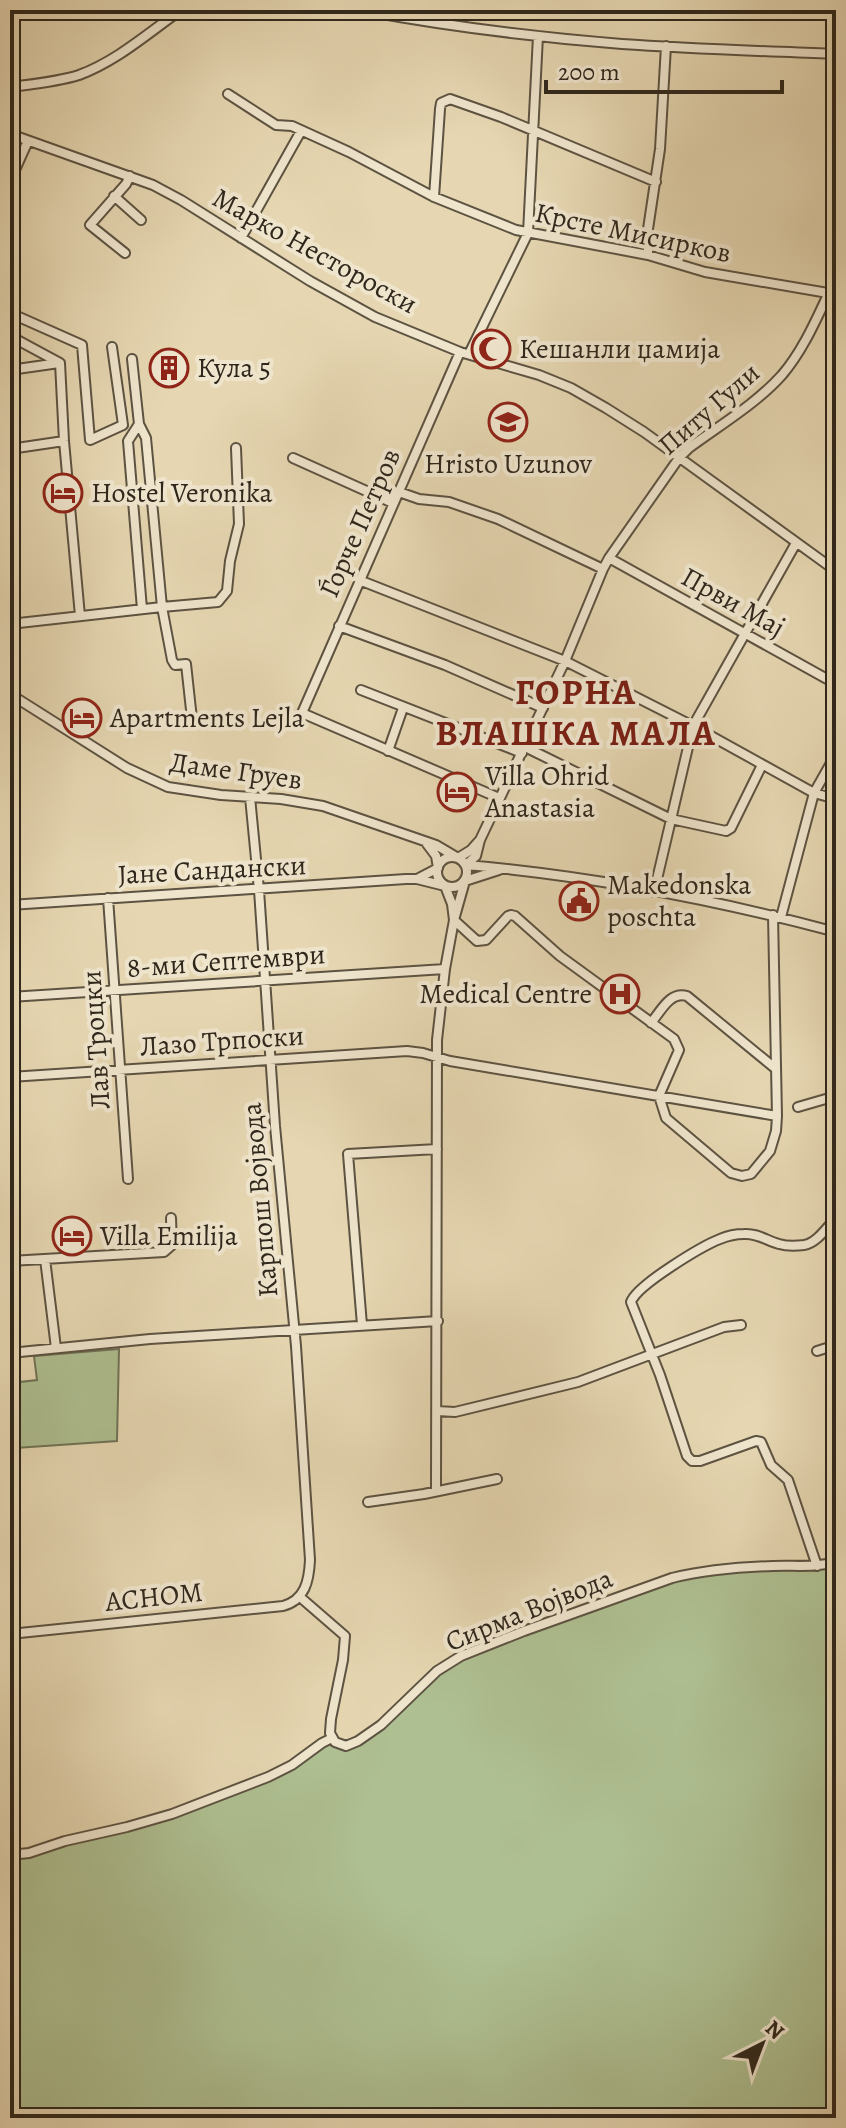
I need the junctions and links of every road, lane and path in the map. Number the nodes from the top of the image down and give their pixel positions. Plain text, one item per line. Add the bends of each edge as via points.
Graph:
1 (181, 10) edge
2 (360, 10) edge
3 (538, 36) junction
4 (666, 46) junction
5 (836, 54) edge
6 (10, 61) edge
7 (12, 86) edge
8 (228, 94) dead end
9 (301, 131) junction
10 (533, 131) junction
11 (10, 134) edge
12 (28, 141) junction
13 (130, 176) junction
14 (10, 181) edge
15 (656, 182) junction
16 (114, 196) junction
17 (434, 197) junction
18 (141, 220) dead end
19 (528, 233) junction
20 (241, 238) junction
21 (125, 253) dead end
22 (648, 255) junction
23 (836, 278) edge
24 (828, 293) junction
25 (10, 313) edge
26 (10, 336) edge
27 (20, 340) junction
28 (10, 347) edge
29 (112, 347) dead end
30 (464, 353) junction
31 (132, 359) dead end
32 (60, 363) junction
33 (10, 370) edge
34 (139, 424) junction
35 (64, 441) junction
36 (236, 448) dead end
37 (10, 449) edge
38 (293, 458) dead end
39 (679, 458) junction
40 (399, 492) junction
41 (393, 503) junction
42 (796, 543) junction
43 (609, 558) junction
44 (603, 569) junction
45 (836, 571) edge
46 (359, 580) junction
47 (162, 607) junction
48 (142, 609) junction
49 (80, 616) junction
50 (10, 624) edge
51 (339, 626) junction
52 (744, 633) junction
53 (565, 661) junction
54 (836, 684) edge
55 (361, 690) dead end
56 (10, 694) edge
57 (403, 708) junction
58 (543, 708) junction
59 (192, 719) dead end
60 (693, 726) junction
61 (523, 750) junction
62 (388, 751) junction
63 (836, 754) edge
64 (762, 765) junction
65 (814, 793) junction
66 (250, 797) junction
67 (499, 798) junction
68 (836, 799) edge
69 (671, 819) junction
70 (425, 843) junction
71 (479, 845) junction
72 (458, 858) junction
73 (466, 865) junction
74 (487, 867) junction
75 (438, 868) junction
76 (499, 870) junction
77 (417, 879) junction
78 (465, 881) junction
79 (445, 886) junction
80 (259, 890) junction
81 (654, 892) junction
82 (108, 898) junction
83 (10, 905) edge
84 (777, 916) junction
85 (454, 920) junction
86 (836, 932) edge
87 (445, 969) junction
88 (265, 981) junction
89 (114, 990) junction
90 (10, 997) edge
91 (651, 1023) junction
92 (436, 1056) junction
93 (271, 1060) junction
94 (120, 1069) junction
95 (776, 1069) junction
96 (10, 1077) edge
97 (659, 1096) junction
98 (836, 1096) edge
99 (798, 1107) dead end
100 (777, 1116) junction
101 (437, 1149) junction
102 (128, 1179) dead end
103 (171, 1218) dead end
104 (836, 1218) edge
105 (45, 1259) junction
106 (10, 1261) edge
107 (438, 1321) junction
108 (362, 1325) junction
109 (741, 1325) dead end
110 (294, 1331) junction
111 (836, 1345) edge
112 (56, 1348) junction
113 (817, 1351) dead end
114 (10, 1353) edge
115 (651, 1355) junction
116 (437, 1411) junction
117 (497, 1479) dead end
118 (10, 1487) edge
119 (436, 1491) junction
120 (368, 1502) dead end
121 (10, 1562) edge
122 (836, 1562) edge
123 (817, 1566) junction
124 (300, 1597) junction
125 (10, 1634) edge
126 (332, 1738) junction
127 (10, 1855) edge

1 - 7 street via 97,67
2 - 3 street
3 - 4 street
3 - 10 street
4 - 5 street
4 - 15 street
6 - 7 street
8 - 9 street, Крсте Мисирков via 270,122
9 - 17 street, Крсте Мисирков
9 - 20 street
10 - 15 street
10 - 17 street via 444,100
10 - 19 street
11 - 12 street, Марко Нестороски
12 - 13 street, Марко Нестороски
12 - 14 street
13 - 16 street
13 - 20 street, Марко Нестороски
15 - 22 street
16 - 18 street
16 - 21 street via 90,225
17 - 19 street, Крсте Мисирков
19 - 22 street, Крсте Мисирков
19 - 30 street, Ѓорче Петров
20 - 30 street, Марко Нестороски via 375,317
22 - 24 street, Крсте Мисирков via 705,272
23 - 24 street, Питу Гули
24 - 39 street, Питу Гули via 781,375
25 - 29 street via 82,345 90,440 123,425
26 - 27 street
27 - 28 street
27 - 32 street
30 - 39 street, Марко Нестороски via 571,388
30 - 40 street, Ѓорче Петров
31 - 34 street
32 - 33 street
32 - 35 street
34 - 47 street via 146,438
34 - 48 street via 128,441
35 - 37 street
35 - 49 street
36 - 47 street via 239,524 227,591 218,602
38 - 41 street
39 - 42 street, Марко Нестороски
39 - 43 street, Питу Гули
40 - 41 street, Ѓорче Петров
40 - 44 street via 498,519
41 - 46 street, Ѓорче Петров
42 - 45 street, Марко Нестороски
42 - 52 street
43 - 44 street, Питу Гули
43 - 52 street, Први Мај
44 - 53 street, Питу Гули
46 - 51 street, Ѓорче Петров
46 - 53 street
47 - 48 street
47 - 59 street via 172,660 186,664
48 - 49 street
49 - 50 street
51 - 58 street
51 - 62 street, Ѓорче Петров via 302,713
52 - 54 street, Први Мај
52 - 60 street
53 - 58 street, Питу Гули
53 - 60 street
55 - 57 street
56 - 66 street, Даме Груев via 147,779 190,792
57 - 61 street
57 - 62 street
58 - 61 street, Питу Гули
60 - 64 street
60 - 69 street
61 - 67 street, Питу Гули
61 - 69 street
62 - 67 street
63 - 65 street
64 - 65 street
64 - 69 street via 726,831
65 - 68 street
65 - 84 street
66 - 70 street, Даме Груев via 323,806
66 - 80 street, Карпош Војвода
67 - 71 street, Питу Гули
69 - 81 street
70 - 72 street, Даме Груев
70 - 75 street
71 - 72 street
71 - 73 street
71 - 74 street
72 - 73 street
72 - 75 street via 448,857
73 - 74 street
73 - 78 street
74 - 76 street
75 - 77 street, Јане Сандански
75 - 79 street
76 - 78 street
76 - 81 street
77 - 79 street, Јане Сандански
77 - 80 street, Јане Сандански
78 - 79 street
78 - 85 street
79 - 85 street
80 - 82 street, Јане Сандански
80 - 88 street, Карпош Војвода
81 - 84 street
82 - 83 street, Јане Сандански
82 - 89 street, Лав Троцки
84 - 86 street
84 - 95 street
85 - 87 street
85 - 91 street via 482,942 508,916 515,916
87 - 88 street, 8-ми Септември
87 - 92 street
88 - 89 street, 8-ми Септември
88 - 93 street, Карпош Војвода
89 - 90 street, 8-ми Септември
89 - 94 street, Лав Троцки
91 - 95 street via 673,996 687,996
91 - 97 street via 674,1039 679,1050
92 - 93 street, Лазо Трпоски via 407,1051
92 - 97 street, Лазо Трпоски
92 - 101 street
93 - 94 street, Лазо Трпоски
93 - 110 street, Карпош Војвода
94 - 96 street, Лазо Трпоски
94 - 102 street, Лав Троцки
95 - 100 street
97 - 100 street, Лазо Трпоски
97 - 100 street via 666,1118 719,1164 742,1176 751,1174 770,1151
98 - 99 street
101 - 107 street
101 - 108 street via 348,1154
103 - 105 street via 172,1245 164,1252
104 - 115 street via 805,1245 783,1246 744,1234 721,1239 643,1286 631,1302
105 - 106 street
105 - 112 street
107 - 108 street
107 - 116 street
108 - 110 street
109 - 115 street
110 - 112 street
110 - 124 street, Карпош Војвода via 310,1560
111 - 113 street
112 - 114 street
115 - 116 street via 565,1386 455,1412
115 - 123 street via 687,1456 700,1461 761,1442 771,1465 788,1480
116 - 119 street
117 - 119 street
118 - 121 street
119 - 120 street
122 - 123 street, Сирма Војвода
123 - 126 street, Сирма Војвода via 738,1567 656,1584 461,1656 437,1671 369,1734 346,1746
124 - 125 street, АСНОМ via 283,1606
124 - 126 street via 345,1636
126 - 127 street via 268,1777 172,1814

